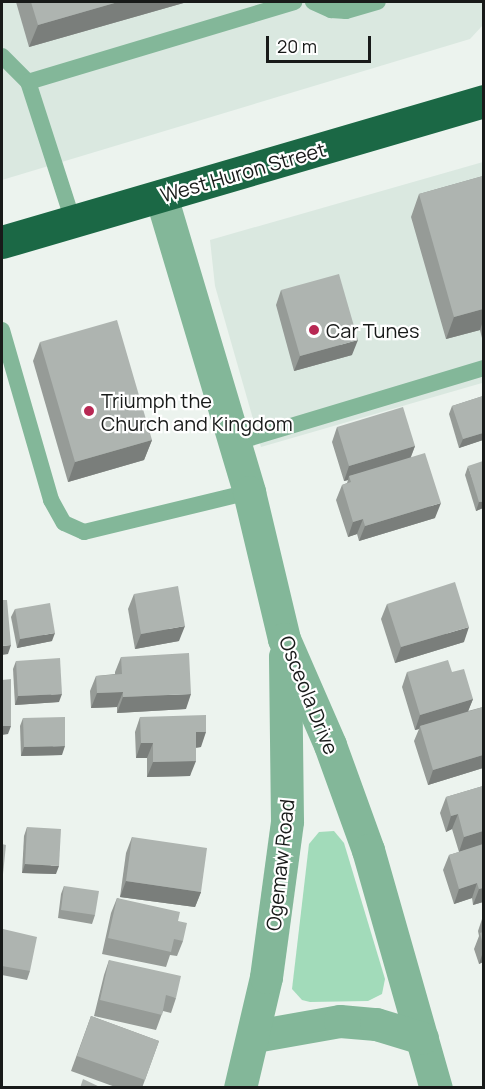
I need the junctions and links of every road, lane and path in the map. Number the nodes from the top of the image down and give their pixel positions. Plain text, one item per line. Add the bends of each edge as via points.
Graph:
1 (294, 2) edge
2 (313, 2) edge
3 (378, 2) edge
4 (2, 56) edge
5 (28, 82) junction
6 (483, 101) edge
7 (161, 196) junction
8 (73, 221) junction
9 (2, 242) edge
10 (2, 330) edge
11 (483, 368) edge
12 (234, 442) junction
13 (249, 492) junction
14 (284, 639) junction
15 (255, 1036) junction
16 (422, 1038) junction
17 (240, 1088) edge
18 (436, 1088) edge

1 - 5 lane
2 - 3 lane via 346,11
4 - 5 lane
5 - 8 lane
6 - 7 highway, West Huron Street
7 - 8 highway, West Huron Street
7 - 12 street, Osceola Drive
8 - 9 highway, West Huron Street
10 - 13 lane via 51,500 64,523 84,532
11 - 12 lane
12 - 13 street, Osceola Drive
13 - 14 street, Osceola Drive
14 - 15 street, Ogemaw Road via 287,821 276,916
14 - 16 street, Osceola Drive via 330,745 368,850
15 - 16 street via 340,1021 376,1024
15 - 17 street, Ogemaw Road
16 - 18 street, Osceola Drive

